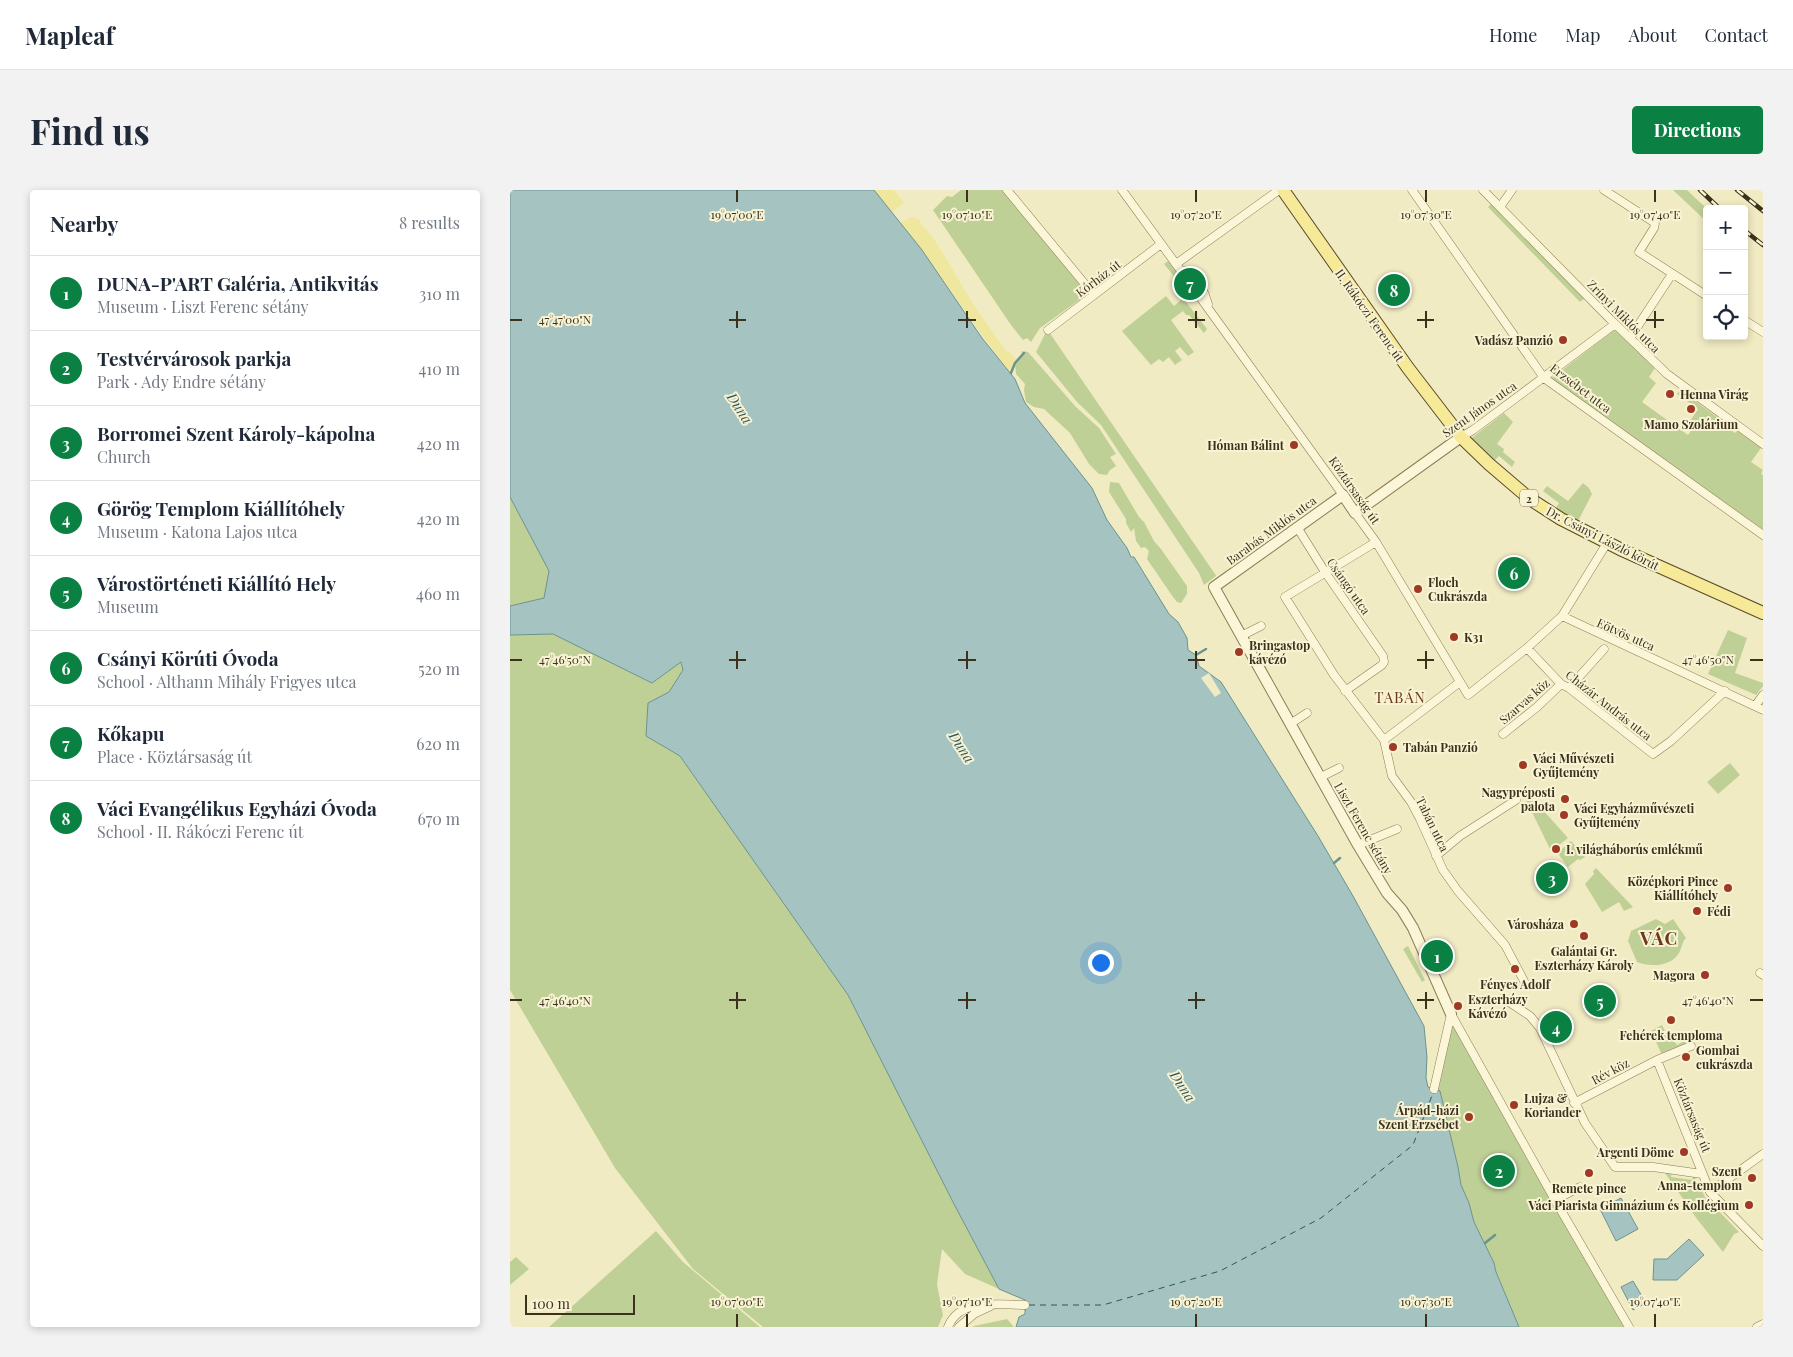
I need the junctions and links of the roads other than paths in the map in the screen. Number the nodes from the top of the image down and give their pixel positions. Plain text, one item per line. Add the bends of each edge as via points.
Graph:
1 (1006, 190) edge
2 (1122, 190) edge
3 (1279, 190) edge
4 (1283, 190) edge
5 (1412, 190) edge
6 (1483, 190) edge
7 (1512, 190) edge
8 (1604, 190) edge
9 (1500, 207) junction
10 (1161, 244) junction
11 (1179, 268) junction
12 (1672, 274) junction
13 (1094, 295) junction
14 (1705, 295) edge
15 (1209, 308) junction
16 (1748, 323) edge
17 (1615, 324) junction
18 (1048, 330) dead end
19 (1763, 332) edge
20 (1630, 338) junction
21 (1544, 378) junction
22 (1461, 437) junction
23 (1763, 444) edge
24 (1343, 495) junction
25 (1355, 513) junction
26 (1297, 526) junction
27 (1763, 534) edge
28 (1376, 542) junction
29 (1607, 543) junction
30 (1325, 572) junction
31 (1214, 587) joint
32 (1763, 612) edge
33 (1562, 616) junction
34 (1261, 626) dead end
35 (1242, 636) junction
36 (1528, 648) junction
37 (1604, 649) dead end
38 (1460, 682) junction
39 (1560, 684) junction
40 (1569, 688) junction
41 (1345, 690) junction
42 (1725, 691) junction
43 (1763, 695) edge
44 (1755, 706) junction
45 (1763, 710) edge
46 (1307, 713) dead end
47 (1290, 724) junction
48 (1503, 734) dead end
49 (1384, 740) junction
50 (1339, 768) dead end
51 (1321, 777) junction
52 (1516, 800) dead end
53 (1398, 829) dead end
54 (1358, 845) junction
55 (1436, 856) junction
56 (1524, 981) dead end
57 (1502, 998) dead end
58 (1452, 1014) junction
59 (1691, 1046) dead end
60 (1657, 1060) junction
61 (1434, 1090) dead end
62 (1574, 1103) junction
63 (1763, 1154) edge
64 (1702, 1174) junction
65 (1580, 1187) dead end
66 (1710, 1192) junction
67 (1555, 1200) junction
68 (1763, 1246) edge
69 (998, 1304) junction
70 (1025, 1305) dead end
71 (1763, 1324) edge
72 (948, 1327) edge
73 (960, 1327) edge
74 (1629, 1327) edge
75 (1757, 1327) edge

1 - 13 street
2 - 10 street
3 - 11 street
4 - 22 main road, II. Rákóczi Ferenc út / 2 via 1408,368
5 - 21 street, Erzsébet utca
6 - 9 street, Zrínyi Miklós utca
7 - 9 street
8 - 12 street via 1653,221 1654,228 1638,252
9 - 17 street, Zrínyi Miklós utca
10 - 11 street
10 - 13 street, Kórház út
11 - 15 street, Köztársaság út
11 - 15 street, Köztársaság út via 1189,271 1197,279 1204,289
12 - 14 street
12 - 20 street
13 - 18 street, Kórház út
15 - 24 street, Köztársaság út
16 - 19 street
17 - 20 street, Zrínyi Miklós utca
17 - 21 street, Szent János utca
20 - 23 street, Zrínyi Miklós utca via 1676,382
21 - 22 street, Szent János utca
21 - 27 street, Erzsébet utca
22 - 25 street, Szent János utca
22 - 29 main road, Dr. Csányi László körút / 2 via 1530,499
24 - 25 street, Köztársaság út
24 - 26 street, Barabás Miklós utca
25 - 28 street, Köztársaság út
26 - 30 street, Csángó utca
26 - 31 street, Barabás Miklós utca
28 - 30 street
28 - 38 street, Köztársaság út
29 - 32 main road, Dr. Csányi László körút / 2
29 - 33 street
30 - 41 street, Csángó utca via 1384,658 1382,665
30 - 41 street, Tabán utca via 1285,597
31 - 35 street, Liszt Ferenc sétány
33 - 36 street
33 - 42 street, Eötvös utca
34 - 35 street
35 - 47 street, Liszt Ferenc sétány
36 - 38 street, Köztársaság út via 1468,695
36 - 39 street, Cházár András utca
37 - 40 street, Szarvas köz
38 - 49 street
39 - 40 street, Cházár András utca
39 - 48 street, Szarvas köz
40 - 42 street, Cházár András utca via 1653,754
41 - 49 street, Tabán utca
42 - 44 street, Eötvös utca
43 - 44 street
44 - 45 street, Eötvös utca
46 - 47 street
47 - 51 street, Liszt Ferenc sétány
49 - 55 street, Tabán utca via 1392,776 1420,818
50 - 51 street
51 - 54 street, Liszt Ferenc sétány
52 - 55 street via 1460,836
53 - 54 street
54 - 58 street, Liszt Ferenc sétány via 1387,893 1414,928
55 - 56 street, Tabán utca via 1458,891 1505,945
57 - 62 street via 1530,1016 1540,1028
58 - 61 street
58 - 67 street
59 - 60 street, Rév köz
60 - 62 street, Rév köz
60 - 64 street, Köztársaság út
62 - 64 street via 1615,1167 1653,1167
63 - 66 street
64 - 66 street, Köztársaság út
65 - 67 street
66 - 68 street, Köztársaság út
67 - 74 street
69 - 70 street
69 - 72 street via 968,1307
69 - 73 street via 980,1310
71 - 75 street

